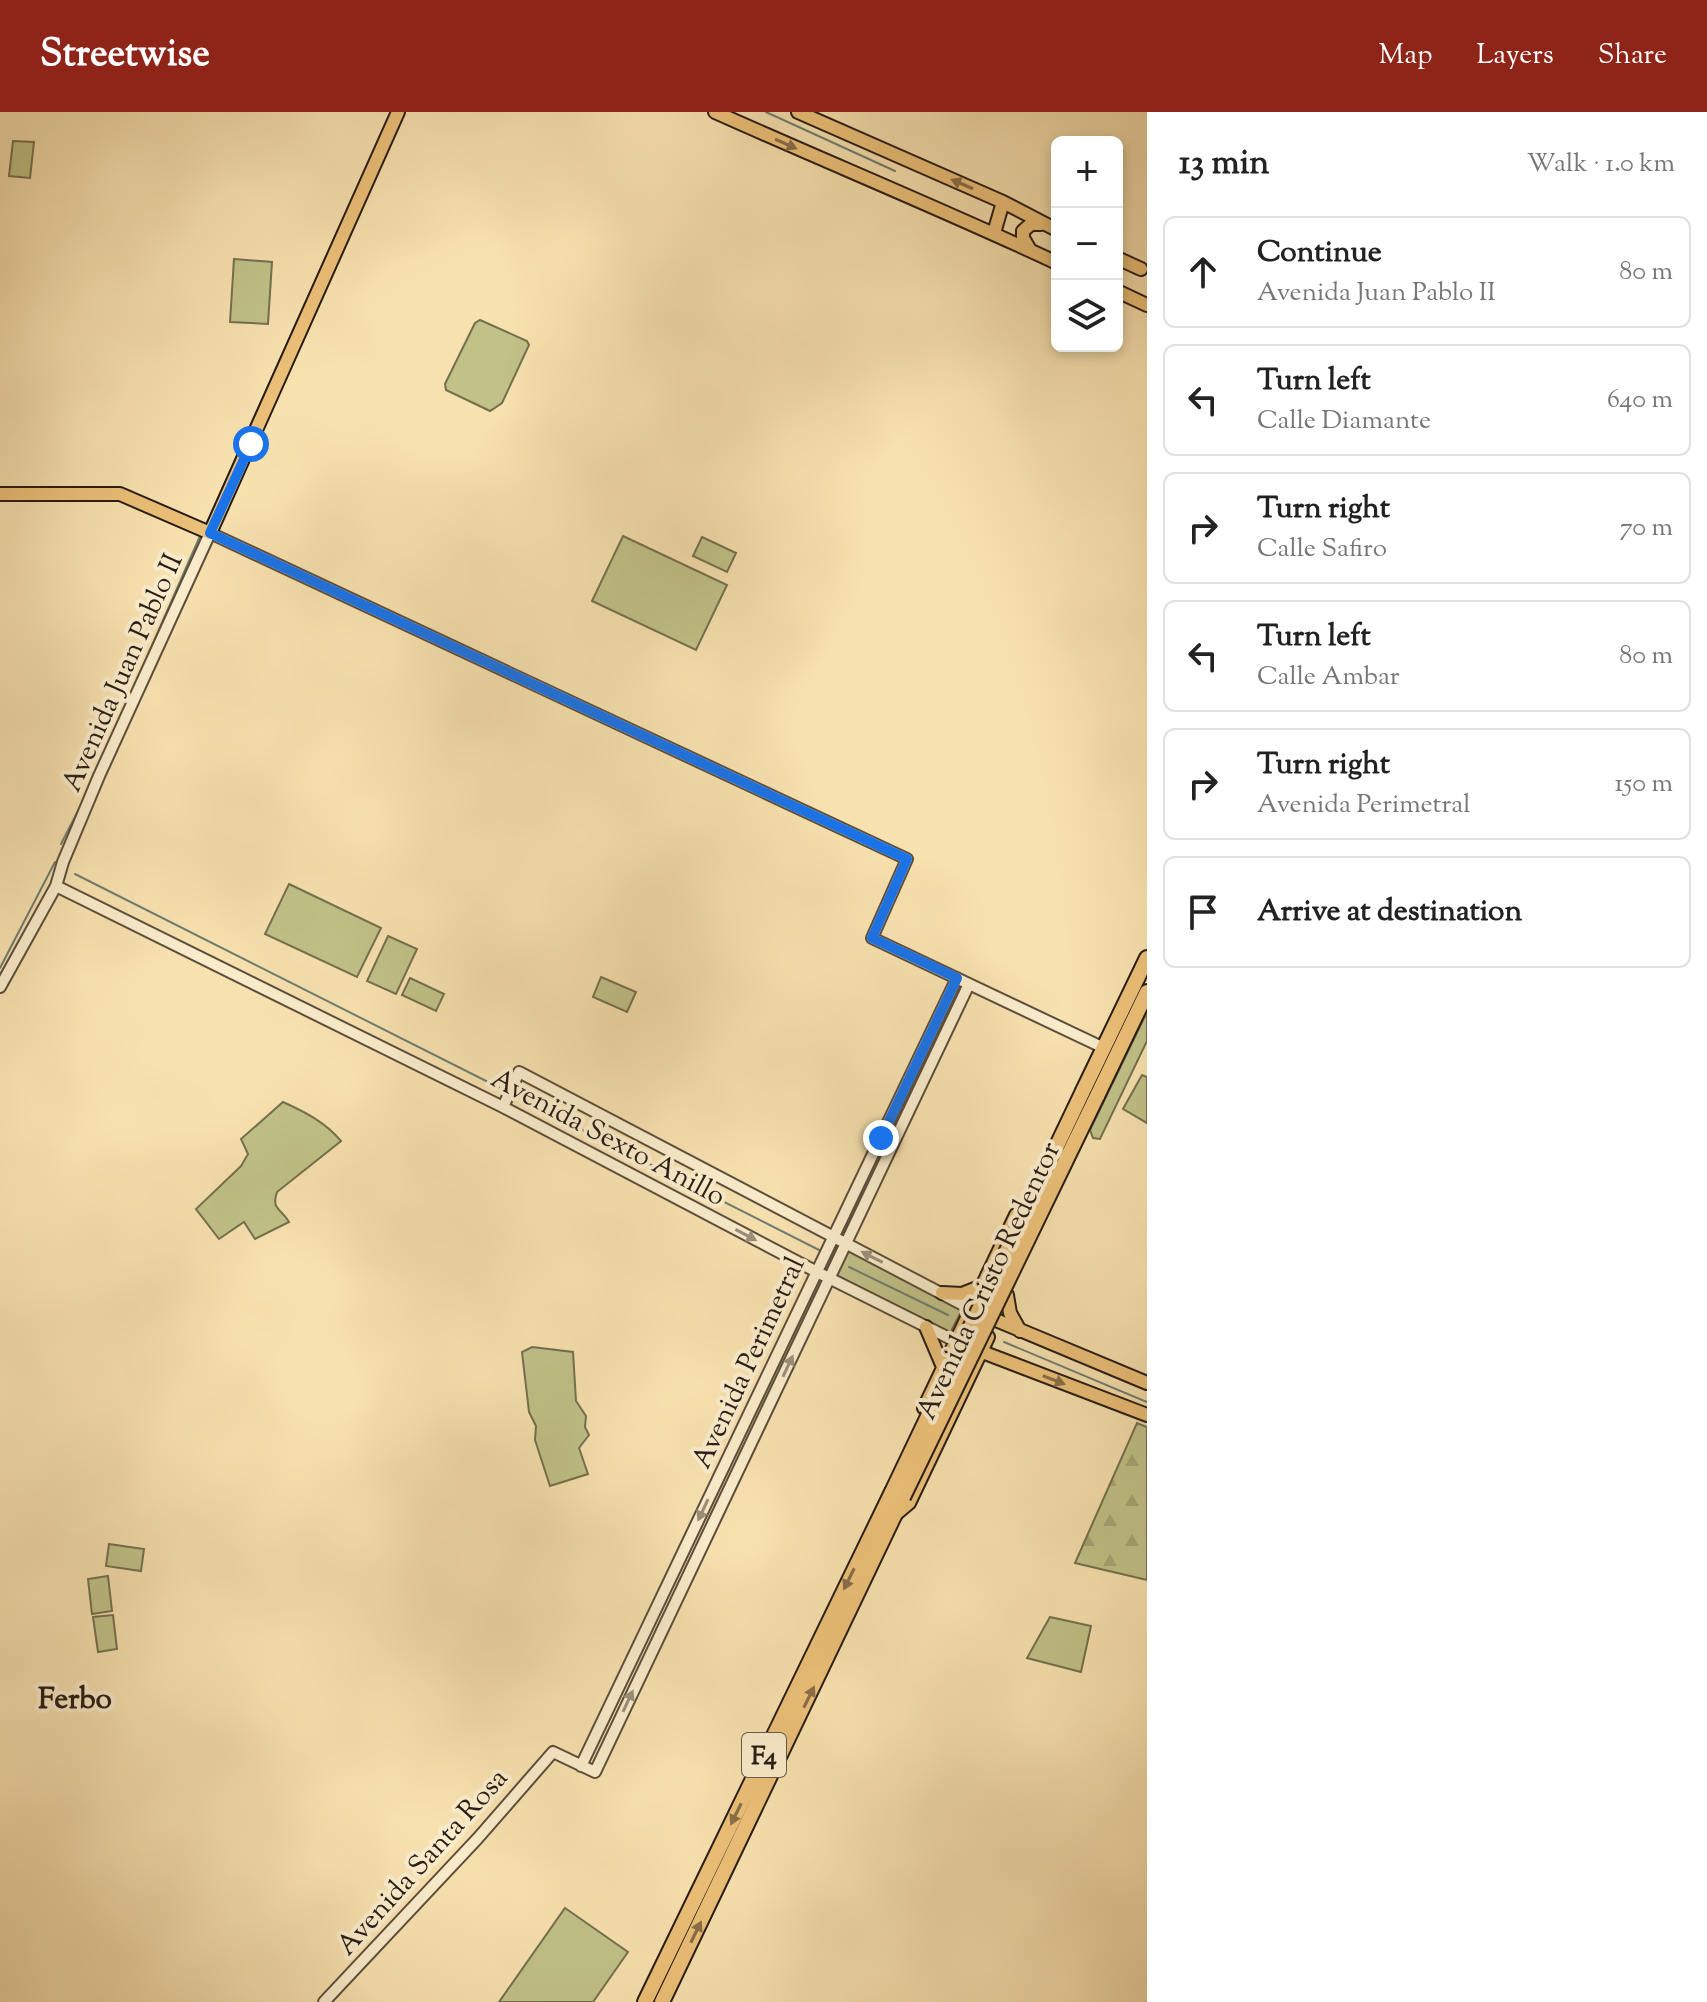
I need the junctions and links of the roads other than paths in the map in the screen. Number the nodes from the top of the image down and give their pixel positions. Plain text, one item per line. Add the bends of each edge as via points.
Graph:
1 (398, 112) edge
2 (715, 112) edge
3 (798, 112) edge
4 (1003, 202) junction
5 (1044, 224) junction
6 (1051, 227) edge
7 (994, 233) junction
8 (1030, 250) junction
9 (1051, 260) edge
10 (1123, 261) edge
11 (1144, 270) edge
12 (1123, 294) edge
13 (1147, 305) edge
14 (0, 494) edge
15 (204, 531) junction
16 (56, 886) junction
17 (1147, 958) edge
18 (957, 978) junction
19 (969, 984) junction
20 (0, 987) edge
21 (1147, 992) edge
22 (1105, 1056) junction
23 (503, 1107) junction
24 (833, 1238) junction
25 (846, 1244) junction
26 (817, 1272) junction
27 (830, 1278) junction
28 (982, 1286) junction
29 (942, 1293) junction
30 (1007, 1295) junction
31 (971, 1309) junction
32 (996, 1320) junction
33 (792, 1323) junction
34 (926, 1327) junction
35 (805, 1329) junction
36 (1020, 1331) junction
37 (955, 1341) junction
38 (981, 1352) junction
39 (1004, 1361) junction
40 (943, 1367) junction
41 (970, 1377) junction
42 (1147, 1383) edge
43 (753, 1405) junction
44 (766, 1411) junction
45 (1147, 1415) edge
46 (715, 1485) junction
47 (728, 1491) junction
48 (890, 1512) junction
49 (646, 1630) junction
50 (659, 1636) junction
51 (581, 1766) junction
52 (324, 2002) edge
53 (645, 2002) edge
54 (662, 2002) edge

1 - 15 main road, Avenida Juan Pablo II
2 -> 7 main road
4 -> 3 main road
4 - 5 main road
4 - 7 main road
5 - 6 main road
5 - 8 main road via 1025,228 1023,238
7 - 8 main road
8 - 9 main road
10 - 11 main road
12 - 13 main road
14 - 15 main road via 120,494
15 - 16 street, Avenida Juan Pablo II
15 - 18 street via 907,859 872,938
16 - 20 street, Avenida Juan Pablo II
16 - 23 street, Avenida Sexto Anillo
17 - 22 highway, Avenida Cristo Redentor / F4
18 - 19 street
18 - 24 street, Avenida Perimetral
19 - 22 street
19 - 25 street, Avenida Perimetral
21 - 22 highway, Avenida Cristo Redentor / F4
22 - 28 main road, Avenida Cristo Redentor via 1082,1078
22 - 30 main road, Avenida Cristo Redentor via 1106,1088
22 - 48 highway, Avenida Cristo Redentor / F4, bridge
23 - 24 street, Avenida Sexto Anillo via 519,1072
23 -> 26 street, Avenida Sexto Anillo
24 - 25 street, Avenida Sexto Anillo
24 - 26 street, Avenida Perimetral
25 - 27 street, Avenida Perimetral
29 -> 25 street, Avenida Sexto Anillo
26 - 27 street, Avenida Sexto Anillo
26 - 33 street, Avenida Perimetral
27 - 34 street, Avenida Sexto Anillo
27 - 35 street, Avenida Perimetral
28 - 29 main road via 962,1294
28 - 30 main road via 990,1303
28 - 31 main road, Avenida Cristo Redentor
29 - 31 street, Avenida Sexto Anillo
30 - 32 main road, Avenida Cristo Redentor
30 - 36 main road
31 - 32 main road, Avenida Sexto Anillo
31 - 37 main road, Avenida Cristo Redentor
32 - 36 main road, Avenida Sexto Anillo
32 - 38 main road, Avenida Cristo Redentor
33 - 35 street
33 - 43 street, Avenida Perimetral
34 - 37 street, Avenida Sexto Anillo
34 - 40 main road
44 -> 35 street, Avenida Perimetral
36 - 42 main road
37 - 38 main road, Avenida Sexto Anillo
37 - 40 main road, Avenida Cristo Redentor
38 - 39 main road, Avenida Sexto Anillo
38 - 41 main road, Avenida Cristo Redentor
39 - 41 main road via 986,1362
39 -> 45 main road, Avenida Sexto Anillo
40 - 41 main road via 953,1359 964,1360
40 - 48 main road, Avenida Cristo Redentor via 885,1492
41 - 48 main road, Avenida Cristo Redentor via 909,1503
43 - 44 street
43 - 46 street, Avenida Perimetral
44 - 47 street, Avenida Perimetral
46 - 47 street
46 -> 49 street, Avenida Perimetral
47 - 50 street, Avenida Perimetral
48 -> 53 highway, Avenida Cristo Redentor / F4
54 -> 48 highway, Avenida Cristo Redentor / F4
49 - 50 street
49 - 51 street, Avenida Perimetral
51 -> 50 street, Avenida Perimetral via 595,1772
51 - 52 street, Avenida Santa Rosa via 553,1752

